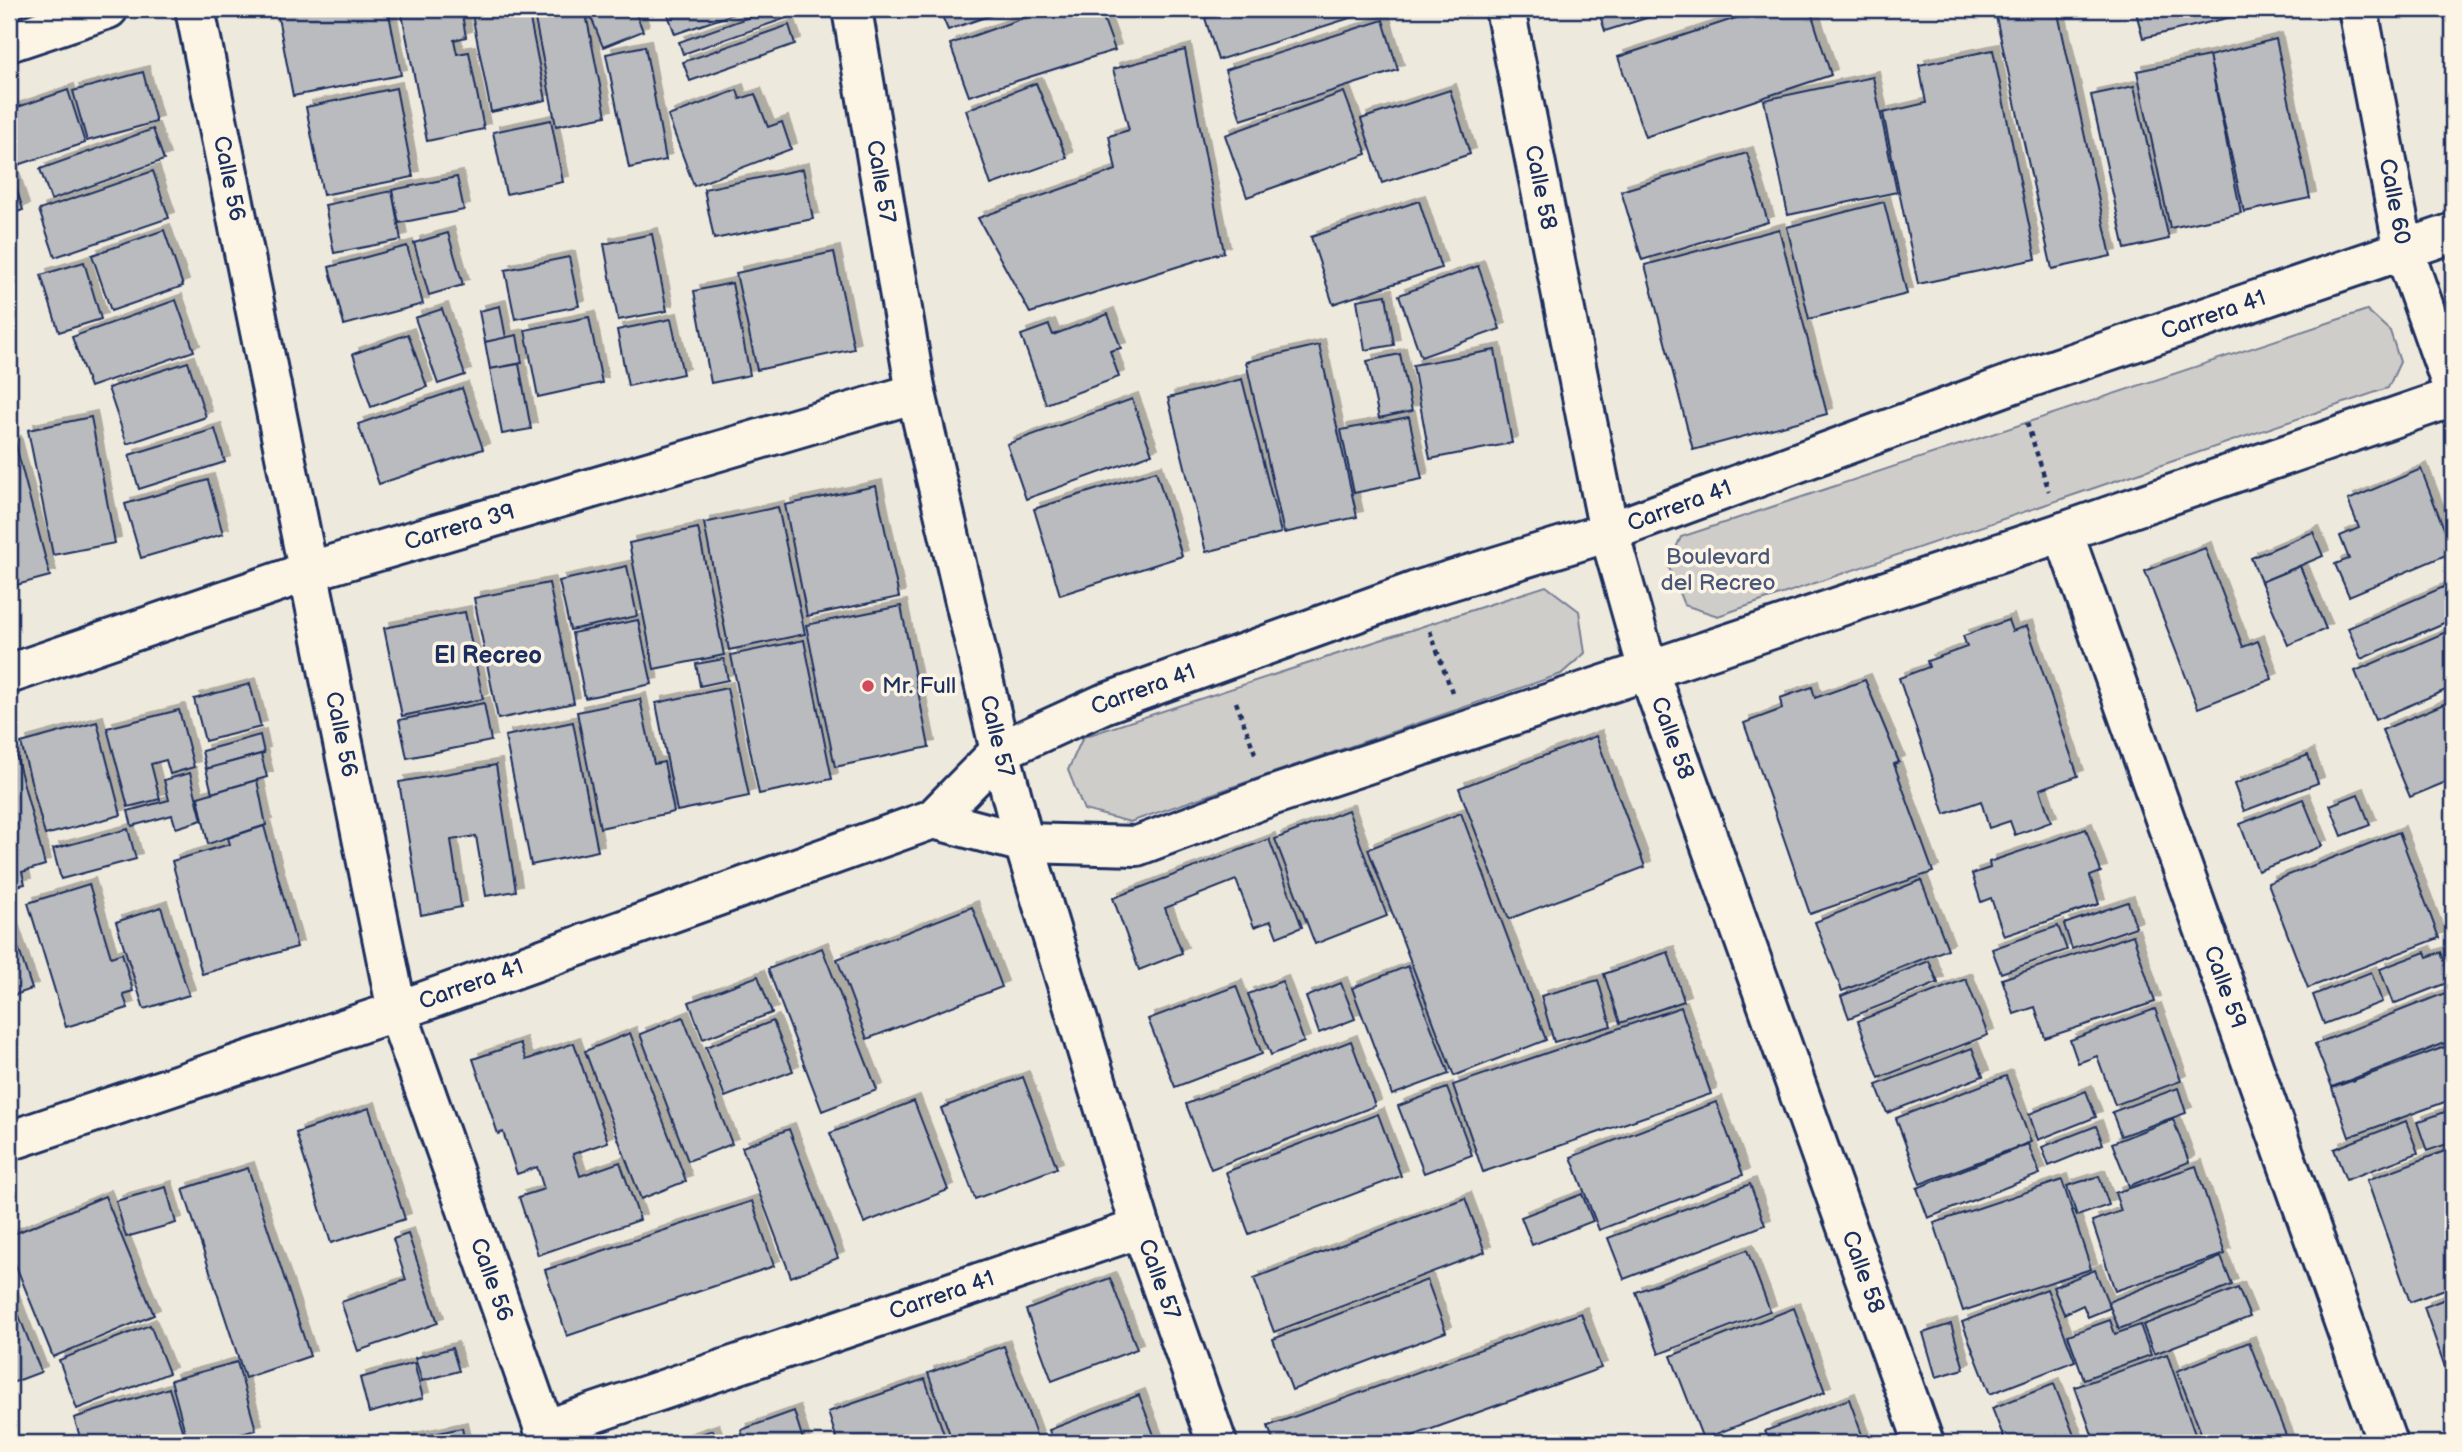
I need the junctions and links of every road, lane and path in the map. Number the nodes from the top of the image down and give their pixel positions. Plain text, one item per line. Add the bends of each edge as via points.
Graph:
1 (108, 9) edge
2 (195, 9) edge
3 (852, 9) edge
4 (1504, 9) edge
5 (2358, 9) edge
6 (9, 42) edge
7 (2453, 233) edge
8 (2404, 251) junction
9 (2014, 383) junction
10 (2453, 389) edge
11 (916, 393) junction
12 (2453, 397) edge
13 (1609, 532) junction
14 (2063, 532) junction
15 (307, 572) junction
16 (1416, 591) junction
17 (1221, 662) junction
18 (1648, 670) junction
19 (9, 674) edge
20 (1466, 731) junction
21 (1000, 751) junction
22 (1271, 796) junction
23 (933, 819) junction
24 (1024, 843) junction
25 (397, 1011) junction
26 (9, 1140) edge
27 (1141, 1228) junction
28 (547, 1437) edge
29 (1217, 1443) edge
30 (1924, 1443) edge
31 (2386, 1443) edge

1 - 6 street
2 - 15 street, Calle 56
3 - 11 street, Calle 57
4 - 13 street, Calle 58
5 - 8 street, Calle 60
7 - 8 street, Carrera 41
8 - 9 street, Carrera 41
8 - 10 street, Calle 60
9 - 13 street, Carrera 41
9 - 14 path
11 - 15 street, Carrera 39
11 - 21 street, Calle 57
12 - 14 street
13 - 16 street, Carrera 41
13 - 18 street, Calle 58
14 - 18 street
14 - 31 street, Calle 59
15 - 19 street, Carrera 39
15 - 25 street, Calle 56
16 - 17 street, Carrera 41
16 - 20 path
17 - 21 street, Carrera 41 via 1103,704
17 - 22 path
18 - 20 street
18 - 30 street, Calle 58
20 - 22 street
21 - 23 street, Carrera 41
21 - 24 street, Calle 57
22 - 24 street via 1137,846
23 - 24 street
23 - 25 street, Carrera 41
24 - 27 street, Calle 57
25 - 26 street, Carrera 41
25 - 28 street, Calle 56
27 - 28 street, Carrera 41
27 - 29 street, Calle 57

